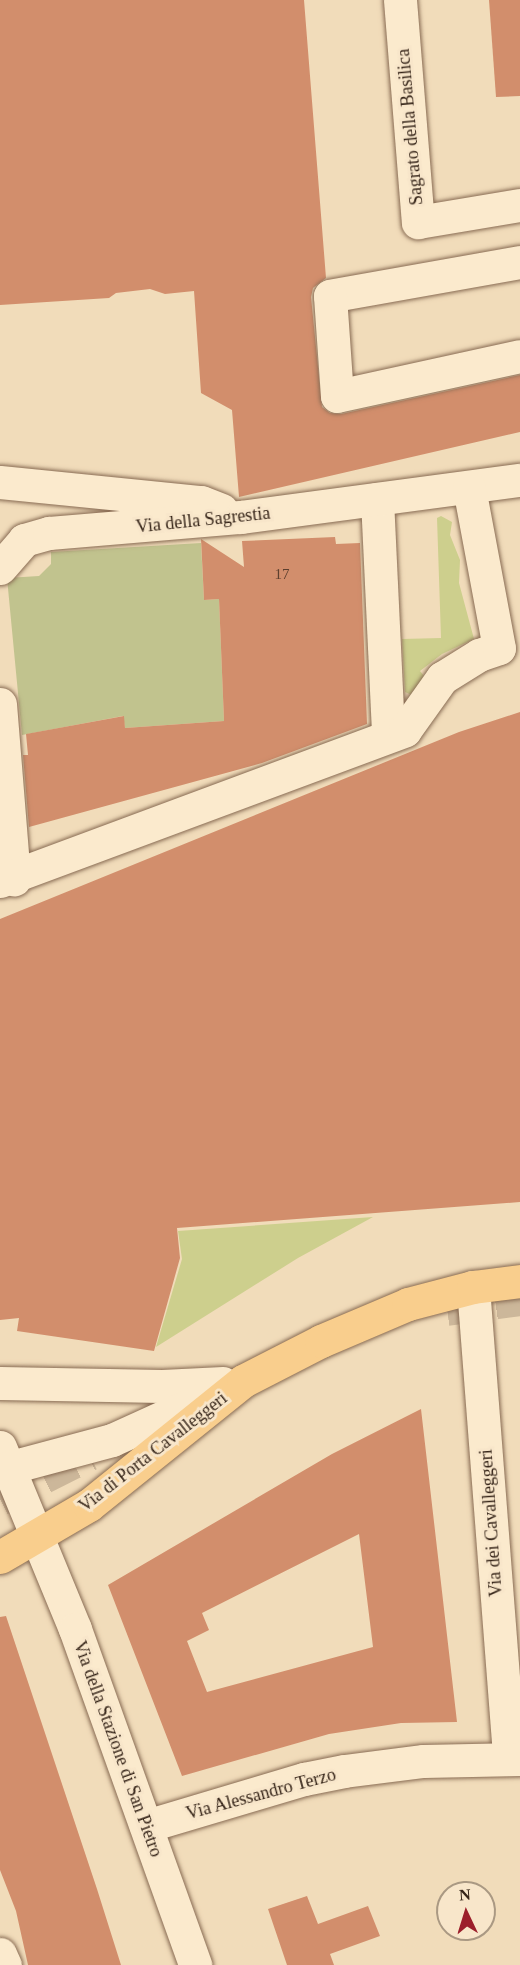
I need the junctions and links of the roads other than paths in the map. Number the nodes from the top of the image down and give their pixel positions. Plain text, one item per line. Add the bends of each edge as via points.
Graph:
1 (400, 0) edge
2 (520, 205) edge
3 (520, 262) edge
4 (520, 356) edge
5 (520, 480) edge
6 (0, 482) edge
7 (469, 488) junction
8 (377, 499) junction
9 (241, 517) junction
10 (0, 568) edge
11 (0, 704) edge
12 (388, 735) junction
13 (7, 880) edge
14 (520, 1281) edge
15 (473, 1287) junction
16 (243, 1381) junction
17 (0, 1383) edge
18 (6, 1478) edge
19 (39, 1534) junction
20 (0, 1557) edge
21 (514, 1759) edge
22 (146, 1826) junction
23 (0, 1954) edge
24 (5, 1965) edge
25 (195, 1965) edge

1 - 2 street, Sagrato della Basilica via 418,222
3 - 4 street via 330,296 337,396
5 - 7 street, Via della Sagrestia
6 - 9 street via 201,502
7 - 8 street, Via della Sagrestia
7 - 12 street via 499,648 479,655 442,678 405,730
8 - 9 street, Via della Sagrestia
8 - 12 street
9 - 10 street, Via della Sagrestia via 36,535 24,540
11 - 13 street
12 - 13 street
14 - 15 main road, Via di Porta Cavalleggeri
15 - 16 main road, Via di Porta Cavalleggeri via 436,1295 359,1323
15 - 21 street, Via dei Cavalleggeri
16 - 17 street via 162,1386
16 - 18 street, Via di Porta Cavalleggeri via 140,1429
16 - 19 main road, Via di Porta Cavalleggeri via 89,1505
18 - 19 street, Via della Stazione di San Pietro
19 - 20 main road, Via di Porta Cavalleggeri
19 - 22 street, Via della Stazione di San Pietro
21 - 22 street, Via Alessandro Terzo via 423,1761 324,1775
22 - 25 street, Via della Stazione di San Pietro
23 - 24 street

